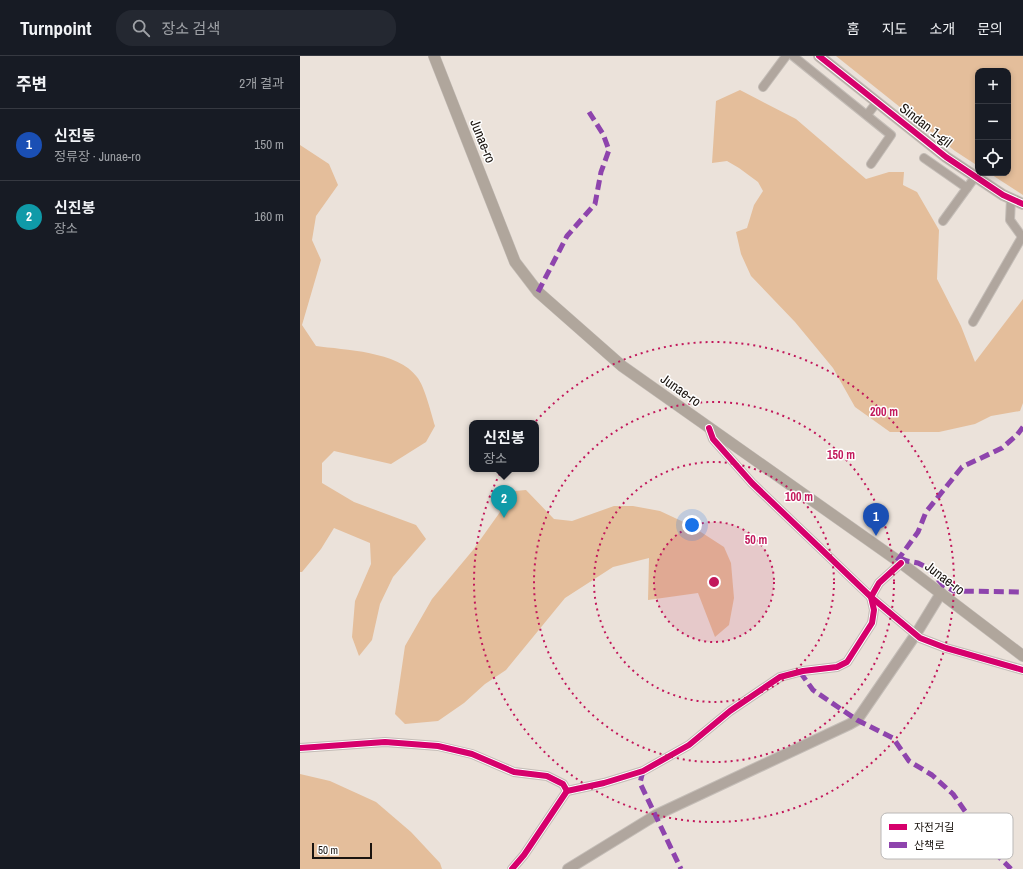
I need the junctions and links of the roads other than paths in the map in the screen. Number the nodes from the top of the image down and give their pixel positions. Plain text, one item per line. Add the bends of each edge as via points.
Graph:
1 (434, 56) edge
2 (786, 56) edge
3 (793, 56) edge
4 (819, 56) edge
5 (763, 88) dead end
6 (877, 102) junction
7 (867, 115) junction
8 (924, 158) dead end
9 (870, 164) dead end
10 (975, 177) junction
11 (967, 188) junction
12 (1011, 199) junction
13 (1023, 204) edge
14 (943, 221) dead end
15 (1023, 238) edge
16 (973, 322) dead end
17 (709, 428) junction
18 (900, 563) junction
19 (941, 593) junction
20 (871, 597) junction
21 (916, 634) junction
22 (1023, 656) edge
23 (1023, 670) edge
24 (300, 748) edge
25 (567, 791) junction
26 (512, 869) edge
27 (568, 869) edge

1 - 17 main road, Junae-ro via 515,262 538,292 622,366
2 - 5 street
3 - 7 street
4 - 6 street, Sindan 1-gil
6 - 7 street
6 - 10 street, Sindan 1-gil
7 - 9 street via 891,135
8 - 11 street
10 - 11 street
10 - 12 street, Sindan 1-gil
11 - 14 street
12 - 13 street, Sindan 1-gil
12 - 15 street via 1010,220
15 - 16 street
17 - 18 main road, Junae-ro
17 - 20 street via 713,439 752,483
18 - 19 main road, Junae-ro
18 - 20 street via 879,583
19 - 21 street
19 - 22 main road, Junae-ro
20 - 21 street
20 - 25 street via 874,610 872,623 847,662 837,668 780,676 730,711 689,745 643,771
21 - 23 street via 946,648
21 - 27 street via 857,720 656,815
24 - 25 street via 384,742 438,746 472,754 514,772 548,776 563,784
25 - 26 street

